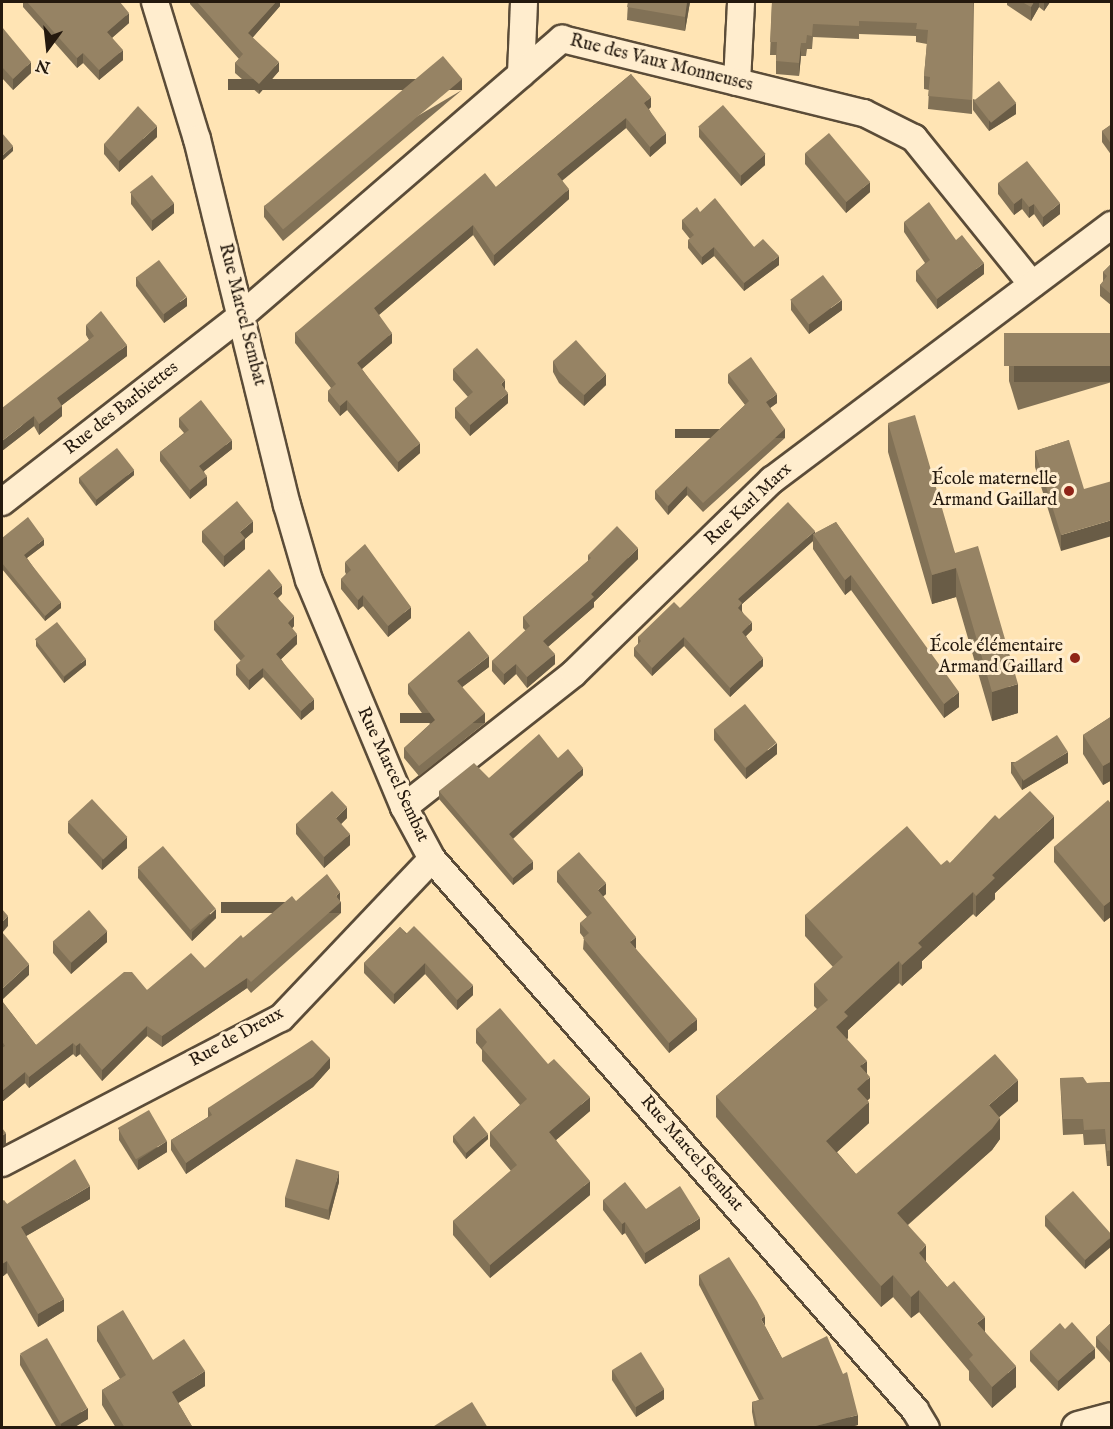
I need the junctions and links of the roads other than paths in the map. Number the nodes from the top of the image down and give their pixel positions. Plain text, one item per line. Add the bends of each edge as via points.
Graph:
1 (155, 2) edge
2 (524, 2) edge
3 (741, 2) edge
4 (521, 74) junction
5 (737, 82) junction
6 (1112, 225) edge
7 (1032, 284) junction
8 (242, 315) junction
9 (2, 502) edge
10 (404, 807) junction
11 (432, 859) junction
12 (2, 1163) edge
13 (1112, 1419) edge
14 (926, 1428) edge
15 (1078, 1428) edge

1 - 8 street, Rue Marcel Sembat via 197,139
2 - 4 street
3 - 5 street
4 - 5 street, Rue des Vaux Monneuses via 562,39
4 - 8 street, Rue des Vaux Monneuses
5 - 7 street, Rue des Vaux Monneuses via 864,113 914,138
6 - 7 street, Rue Karl Marx
7 - 10 street, Rue Karl Marx via 772,480 574,673
8 - 9 street, Rue des Barbiettes
8 - 10 street, Rue Marcel Sembat via 309,580
10 - 11 street, Rue Marcel Sembat
11 - 12 street, Rue de Dreux via 281,1018
11 - 14 street, Rue Marcel Sembat via 920,1415
13 - 15 main road

